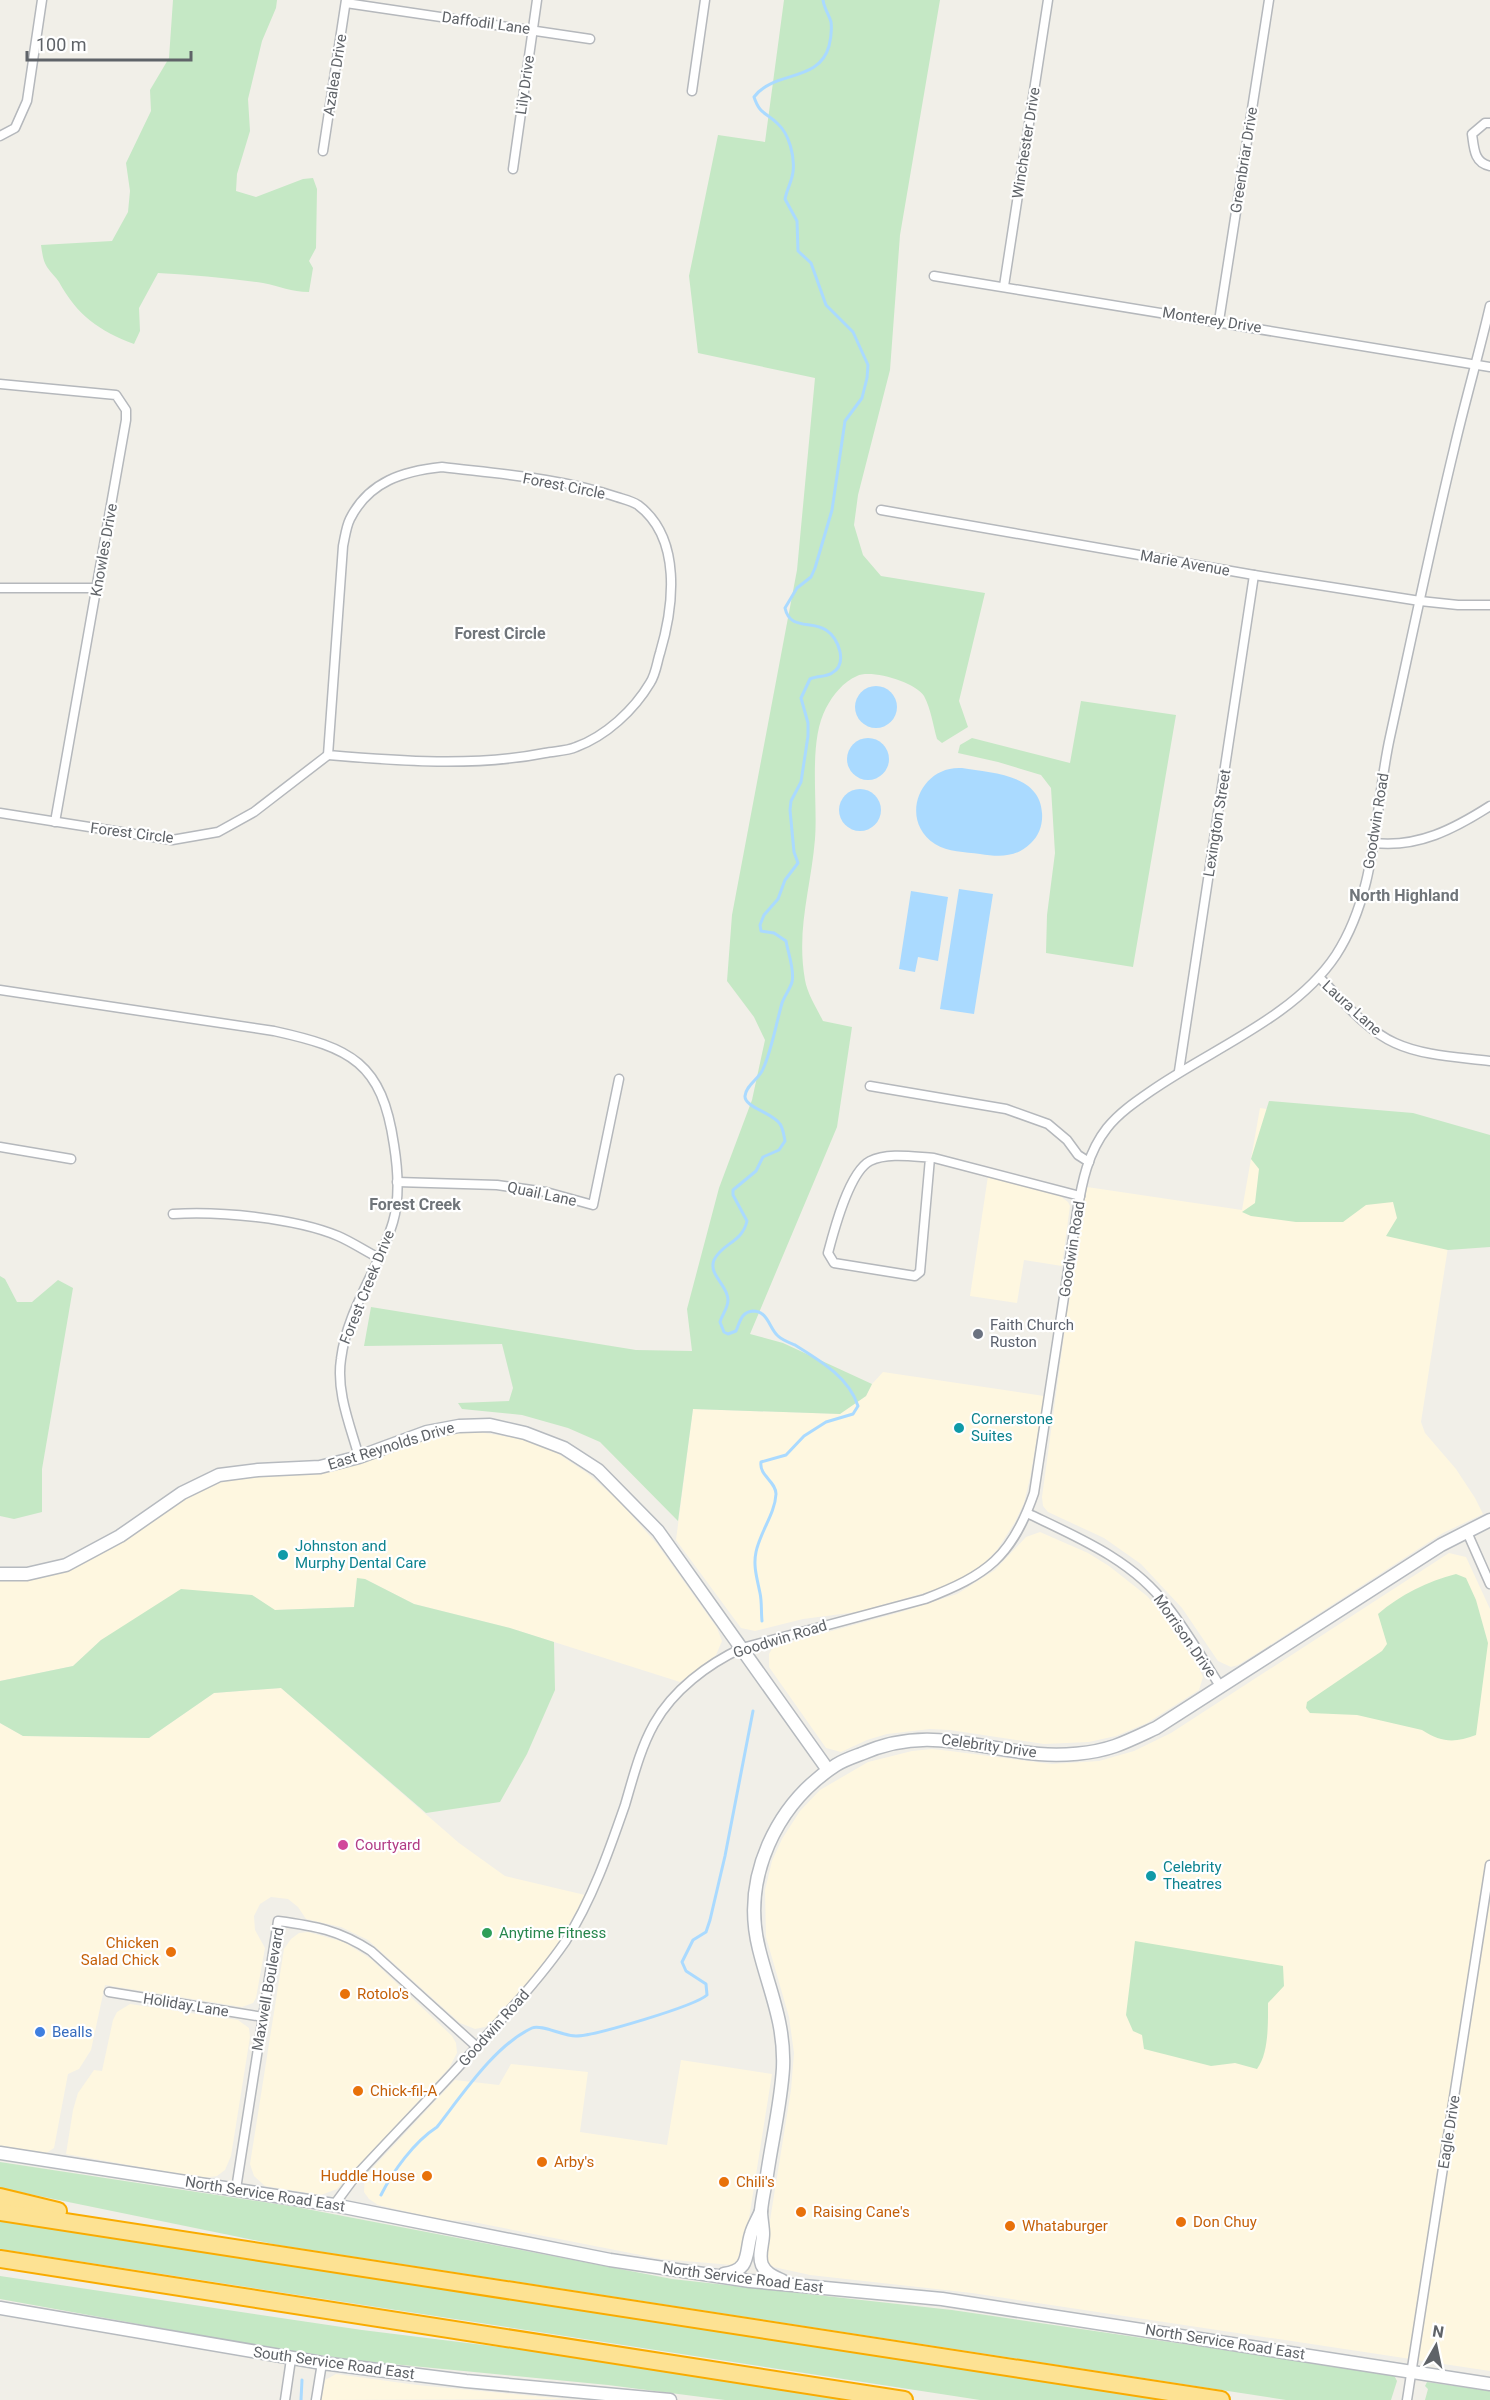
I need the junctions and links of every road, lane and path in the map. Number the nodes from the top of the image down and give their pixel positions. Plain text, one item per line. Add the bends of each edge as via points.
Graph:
1 (42, 0) edge
2 (537, 0) edge
3 (705, 0) edge
4 (1048, 0) edge
5 (1269, 0) edge
6 (346, 1) edge
7 (533, 30) junction
8 (590, 39) dead end
9 (692, 91) dead end
10 (1490, 123) edge
11 (0, 136) edge
12 (323, 151) dead end
13 (1490, 166) edge
14 (513, 169) dead end
15 (934, 276) dead end
16 (1004, 286) junction
17 (1490, 306) edge
18 (1219, 321) junction
19 (1477, 364) junction
20 (1490, 367) edge
21 (0, 384) edge
22 (881, 510) dead end
23 (1254, 575) junction
24 (0, 588) edge
25 (98, 588) junction
26 (1420, 601) junction
27 (1490, 605) edge
28 (328, 755) junction
29 (1490, 807) edge
30 (0, 813) edge
31 (55, 822) junction
32 (1374, 843) junction
33 (1319, 977) junction
34 (0, 990) edge
35 (1490, 1061) edge
36 (1179, 1071) junction
37 (620, 1079) dead end
38 (870, 1086) dead end
39 (0, 1147) edge
40 (930, 1158) junction
41 (71, 1159) dead end
42 (1089, 1162) junction
43 (397, 1182) junction
44 (1080, 1196) junction
45 (173, 1214) dead end
46 (379, 1258) junction
47 (359, 1457) junction
48 (1027, 1514) junction
49 (1490, 1520) edge
50 (1467, 1532) junction
51 (0, 1574) edge
52 (1490, 1584) edge
53 (742, 1648) junction
54 (1220, 1686) junction
55 (828, 1770) junction
56 (1490, 1865) edge
57 (109, 1992) dead end
58 (263, 2017) junction
59 (477, 2047) junction
60 (0, 2153) edge
61 (236, 2189) junction
62 (0, 2197) edge
63 (334, 2205) junction
64 (761, 2210) junction
65 (0, 2212) edge
66 (170, 2238) junction
67 (0, 2259) edge
68 (0, 2270) edge
69 (710, 2275) junction
70 (116, 2277) junction
71 (796, 2285) junction
72 (0, 2308) edge
73 (291, 2359) junction
74 (322, 2363) junction
75 (1412, 2372) junction
76 (1490, 2384) edge
77 (285, 2400) edge
78 (316, 2400) edge
79 (670, 2400) edge
80 (904, 2400) edge
81 (1221, 2400) edge
82 (1407, 2400) edge

1 - 11 street via 27,101 15,128
2 - 7 street, Lily Drive
3 - 9 street
4 - 16 street, Winchester Drive
5 - 18 street, Greenbriar Drive
6 - 7 street, Daffodil Lane
6 - 12 street, Azalea Drive
7 - 8 street, Daffodil Lane
7 - 14 street, Lily Drive
10 - 13 street via 1472,135 1474,154
15 - 16 street, Monterey Drive
16 - 18 street, Monterey Drive
17 - 19 street, Goodwin Road
18 - 19 street, Monterey Drive
19 - 20 street, Monterey Drive
19 - 26 street, Goodwin Road
21 - 25 street, Knowles Drive via 116,395 126,410
22 - 23 street, Marie Avenue
23 - 26 street, Marie Avenue
23 - 36 street, Lexington Street
24 - 25 street
25 - 31 street, Knowles Drive
26 - 27 street, Marie Avenue
26 - 32 street, Goodwin Road via 1388,748
28 - 28 street, Forest Circle via 478,761 525,757 576,747 607,731 652,681 666,635 672,594 668,556 657,525 636,504 567,483 442,467 414,470 387,479 365,498 350,519 343,546
28 - 31 street, Forest Circle via 254,812 218,832 172,840
29 - 32 street via 1439,835 1390,845
30 - 31 street, Forest Circle
32 - 33 street, Goodwin Road via 1352,928
33 - 35 street, Laura Lane via 1374,1030 1396,1044 1412,1050
33 - 36 street, Goodwin Road via 1285,1007
34 - 43 street, Forest Creek Drive via 274,1031 311,1039 342,1052 360,1065 379,1088 391,1123
36 - 42 street, Goodwin Road via 1127,1108 1108,1127
37 - 43 street, Quail Lane via 593,1205 506,1186
38 - 42 street via 1005,1109 1048,1124
39 - 41 street
40 - 40 street via 884,1157 860,1169 832,1238 828,1253 834,1263 915,1276 920,1272
40 - 44 street
42 - 44 street, Goodwin Road
43 - 46 street, Forest Creek Drive via 393,1222
44 - 48 street, Goodwin Road via 1038,1472
45 - 46 street via 219,1214 297,1225 337,1236
46 - 47 street, Forest Creek Drive via 352,1316 341,1359 342,1393
47 - 51 street, East Reynolds Drive via 320,1467 219,1475 182,1493 120,1536 66,1565 27,1574
47 - 53 street, East Reynolds Drive via 427,1432 459,1425 513,1430 564,1448 598,1470 658,1531
48 - 53 street, Goodwin Road via 1010,1546 992,1565 949,1590
48 - 54 street, Morrison Drive via 1082,1539 1145,1582 1167,1605
49 - 50 street, Celebrity Drive
50 - 52 street
50 - 54 street, Celebrity Drive
53 - 55 street, East Reynolds Drive
53 - 59 street, Goodwin Road via 691,1681 654,1723 610,1849 576,1923 529,1990
54 - 55 street, Celebrity Drive via 1156,1728 1113,1747 1039,1754 942,1739 908,1740 875,1748
55 - 64 street, Celebrity Drive via 791,1806 770,1841 757,1877 756,1933 778,2009 783,2049
56 - 75 street, Eagle Drive
57 - 58 street, Holiday Lane
58 - 59 street, Maxwell Boulevard via 278,1921 306,1924 332,1929 371,1951
58 - 61 street, Maxwell Boulevard
59 - 63 street, Goodwin Road via 354,2178
60 - 61 street, North Service Road East
61 - 63 street, North Service Road East
62 - 66 highway
63 - 69 street, North Service Road East via 610,2260
64 - 69 street via 742,2266 734,2272
64 - 71 street via 762,2266 768,2274
65 - 66 highway
66 - 81 highway
67 - 70 highway
68 - 70 highway
69 - 71 street, North Service Road East
70 - 80 highway
71 - 75 street, North Service Road East via 954,2300
72 - 73 street, South Service Road East
73 - 74 street, South Service Road East
73 - 77 street
74 - 78 street
74 - 79 street, South Service Road East
75 - 76 street, North Service Road East
75 - 82 street, Eagle Drive

